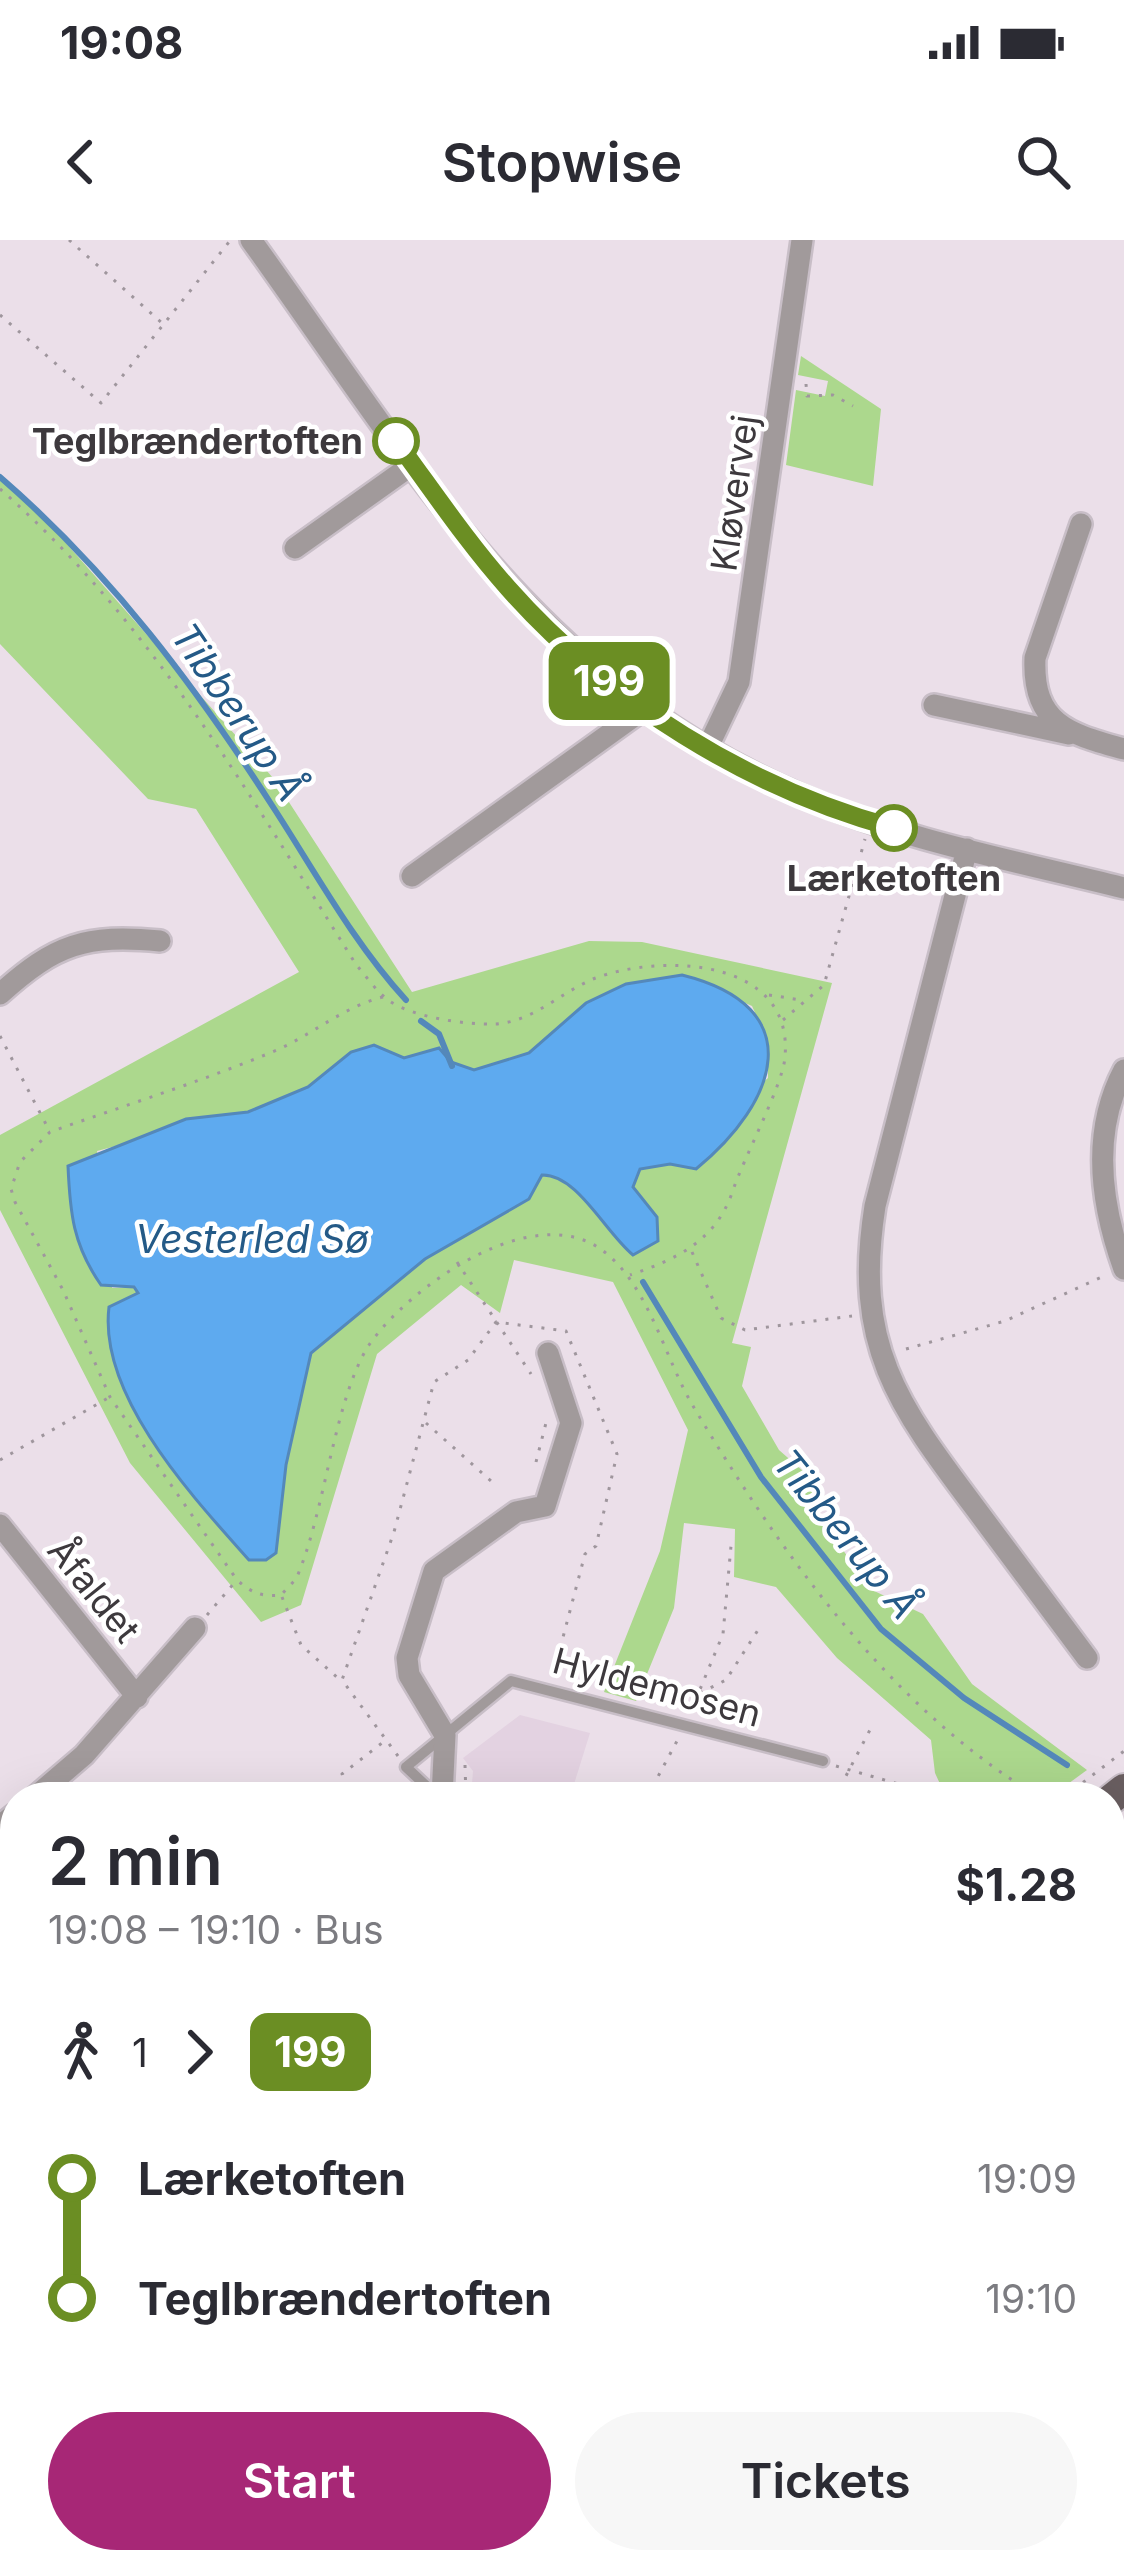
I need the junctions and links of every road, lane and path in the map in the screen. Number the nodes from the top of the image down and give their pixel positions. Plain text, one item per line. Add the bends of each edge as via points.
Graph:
1 (69, 240) edge
2 (231, 240) edge
3 (250, 240) edge
4 (802, 240) edge
5 (0, 315) edge
6 (164, 325) junction
7 (806, 384) dead end
8 (851, 406) dead end
9 (413, 464) junction
10 (0, 489) edge
11 (1081, 524) dead end
12 (295, 548) dead end
13 (934, 705) dead end
14 (644, 709) junction
15 (1070, 734) junction
16 (707, 749) junction
17 (1124, 749) edge
18 (870, 822) junction
19 (968, 849) junction
20 (412, 876) dead end
21 (1124, 888) edge
22 (160, 941) dead end
23 (0, 994) edge
24 (767, 994) junction
25 (383, 997) junction
26 (805, 1001) junction
27 (782, 1022) junction
28 (0, 1036) edge
29 (1124, 1070) edge
30 (50, 1132) junction
31 (691, 1249) junction
32 (457, 1262) junction
33 (1124, 1268) edge
34 (629, 1275) junction
35 (871, 1313) junction
36 (484, 1338) dead end
37 (548, 1354) dead end
38 (881, 1356) junction
39 (535, 1379) dead end
40 (110, 1397) junction
41 (548, 1408) dead end
42 (424, 1420) junction
43 (0, 1460) edge
44 (534, 1468) dead end
45 (492, 1481) dead end
46 (0, 1525) edge
47 (731, 1546) dead end
48 (237, 1580) junction
49 (281, 1595) junction
50 (195, 1628) joint
51 (758, 1630) dead end
52 (1087, 1658) dead end
53 (342, 1679) junction
54 (699, 1694) junction
55 (136, 1697) junction
56 (686, 1725) junction
57 (872, 1726) dead end
58 (445, 1735) junction
59 (385, 1741) junction
60 (1124, 1751) edge
61 (809, 1758) junction
62 (823, 1761) joint
63 (406, 1767) junction
64 (848, 1771) junction
65 (52, 1782) edge
66 (345, 1782) edge
67 (423, 1782) edge
68 (441, 1782) edge
69 (655, 1782) edge
70 (808, 1782) edge
71 (842, 1782) edge
72 (890, 1782) edge
73 (1015, 1782) edge
74 (1084, 1782) edge

1 - 6 path
2 - 6 path
3 - 9 street
4 - 16 street, Kløvervej via 739,682
5 - 6 path via 101,403
7 - 8 path via 808,396 833,394
9 - 12 street
9 - 14 street via 510,590
10 - 25 path via 53,535 179,686
11 - 15 street via 1035,658 1041,700
13 - 15 street
14 - 16 street
14 - 20 street
15 - 17 street
16 - 18 street
18 - 19 street
18 - 26 path via 824,985
19 - 21 street
19 - 35 street via 875,1206
22 - 23 street via 71,944
24 - 25 path via 728,973 675,966 594,979 497,1024
24 - 26 path
24 - 27 path
25 - 30 path via 269,1053
26 - 27 path
27 - 31 path via 780,1079 724,1215
28 - 30 path
29 - 33 street via 1105,1128 1102,1178
30 - 40 path via 20,1162 11,1189
31 - 34 path
31 - 35 path via 721,1318 746,1330
32 - 34 path via 506,1245 576,1239 600,1248
32 - 39 path
32 - 49 path via 368,1348 306,1556
33 - 38 path via 1005,1322
34 - 73 path via 689,1400 746,1493 844,1624 964,1750
35 - 38 street
36 - 42 path via 434,1382
37 - 58 street via 571,1423 544,1506 516,1512 434,1571 407,1658
38 - 52 street via 910,1421
40 - 43 path
40 - 48 path
41 - 44 path
42 - 45 path
42 - 53 path
46 - 55 street, Åfaldet
47 - 54 path via 723,1634
48 - 49 path via 252,1594
48 - 50 path
49 - 53 path via 302,1645
50 - 55 street, Åfaldet
51 - 54 path via 726,1680
53 - 59 path
54 - 56 path
55 - 65 street, Åfaldet
56 - 58 lane, Hyldemosen via 511,1681
56 - 61 lane, Hyldemosen
56 - 69 path
57 - 64 path
58 - 63 lane, Hyldemosen
58 - 68 street
59 - 63 path
59 - 66 path via 342,1774
60 - 74 path
61 - 62 lane, Hyldemosen
61 - 70 path
62 - 64 path
63 - 67 lane
64 - 71 path
64 - 72 path

